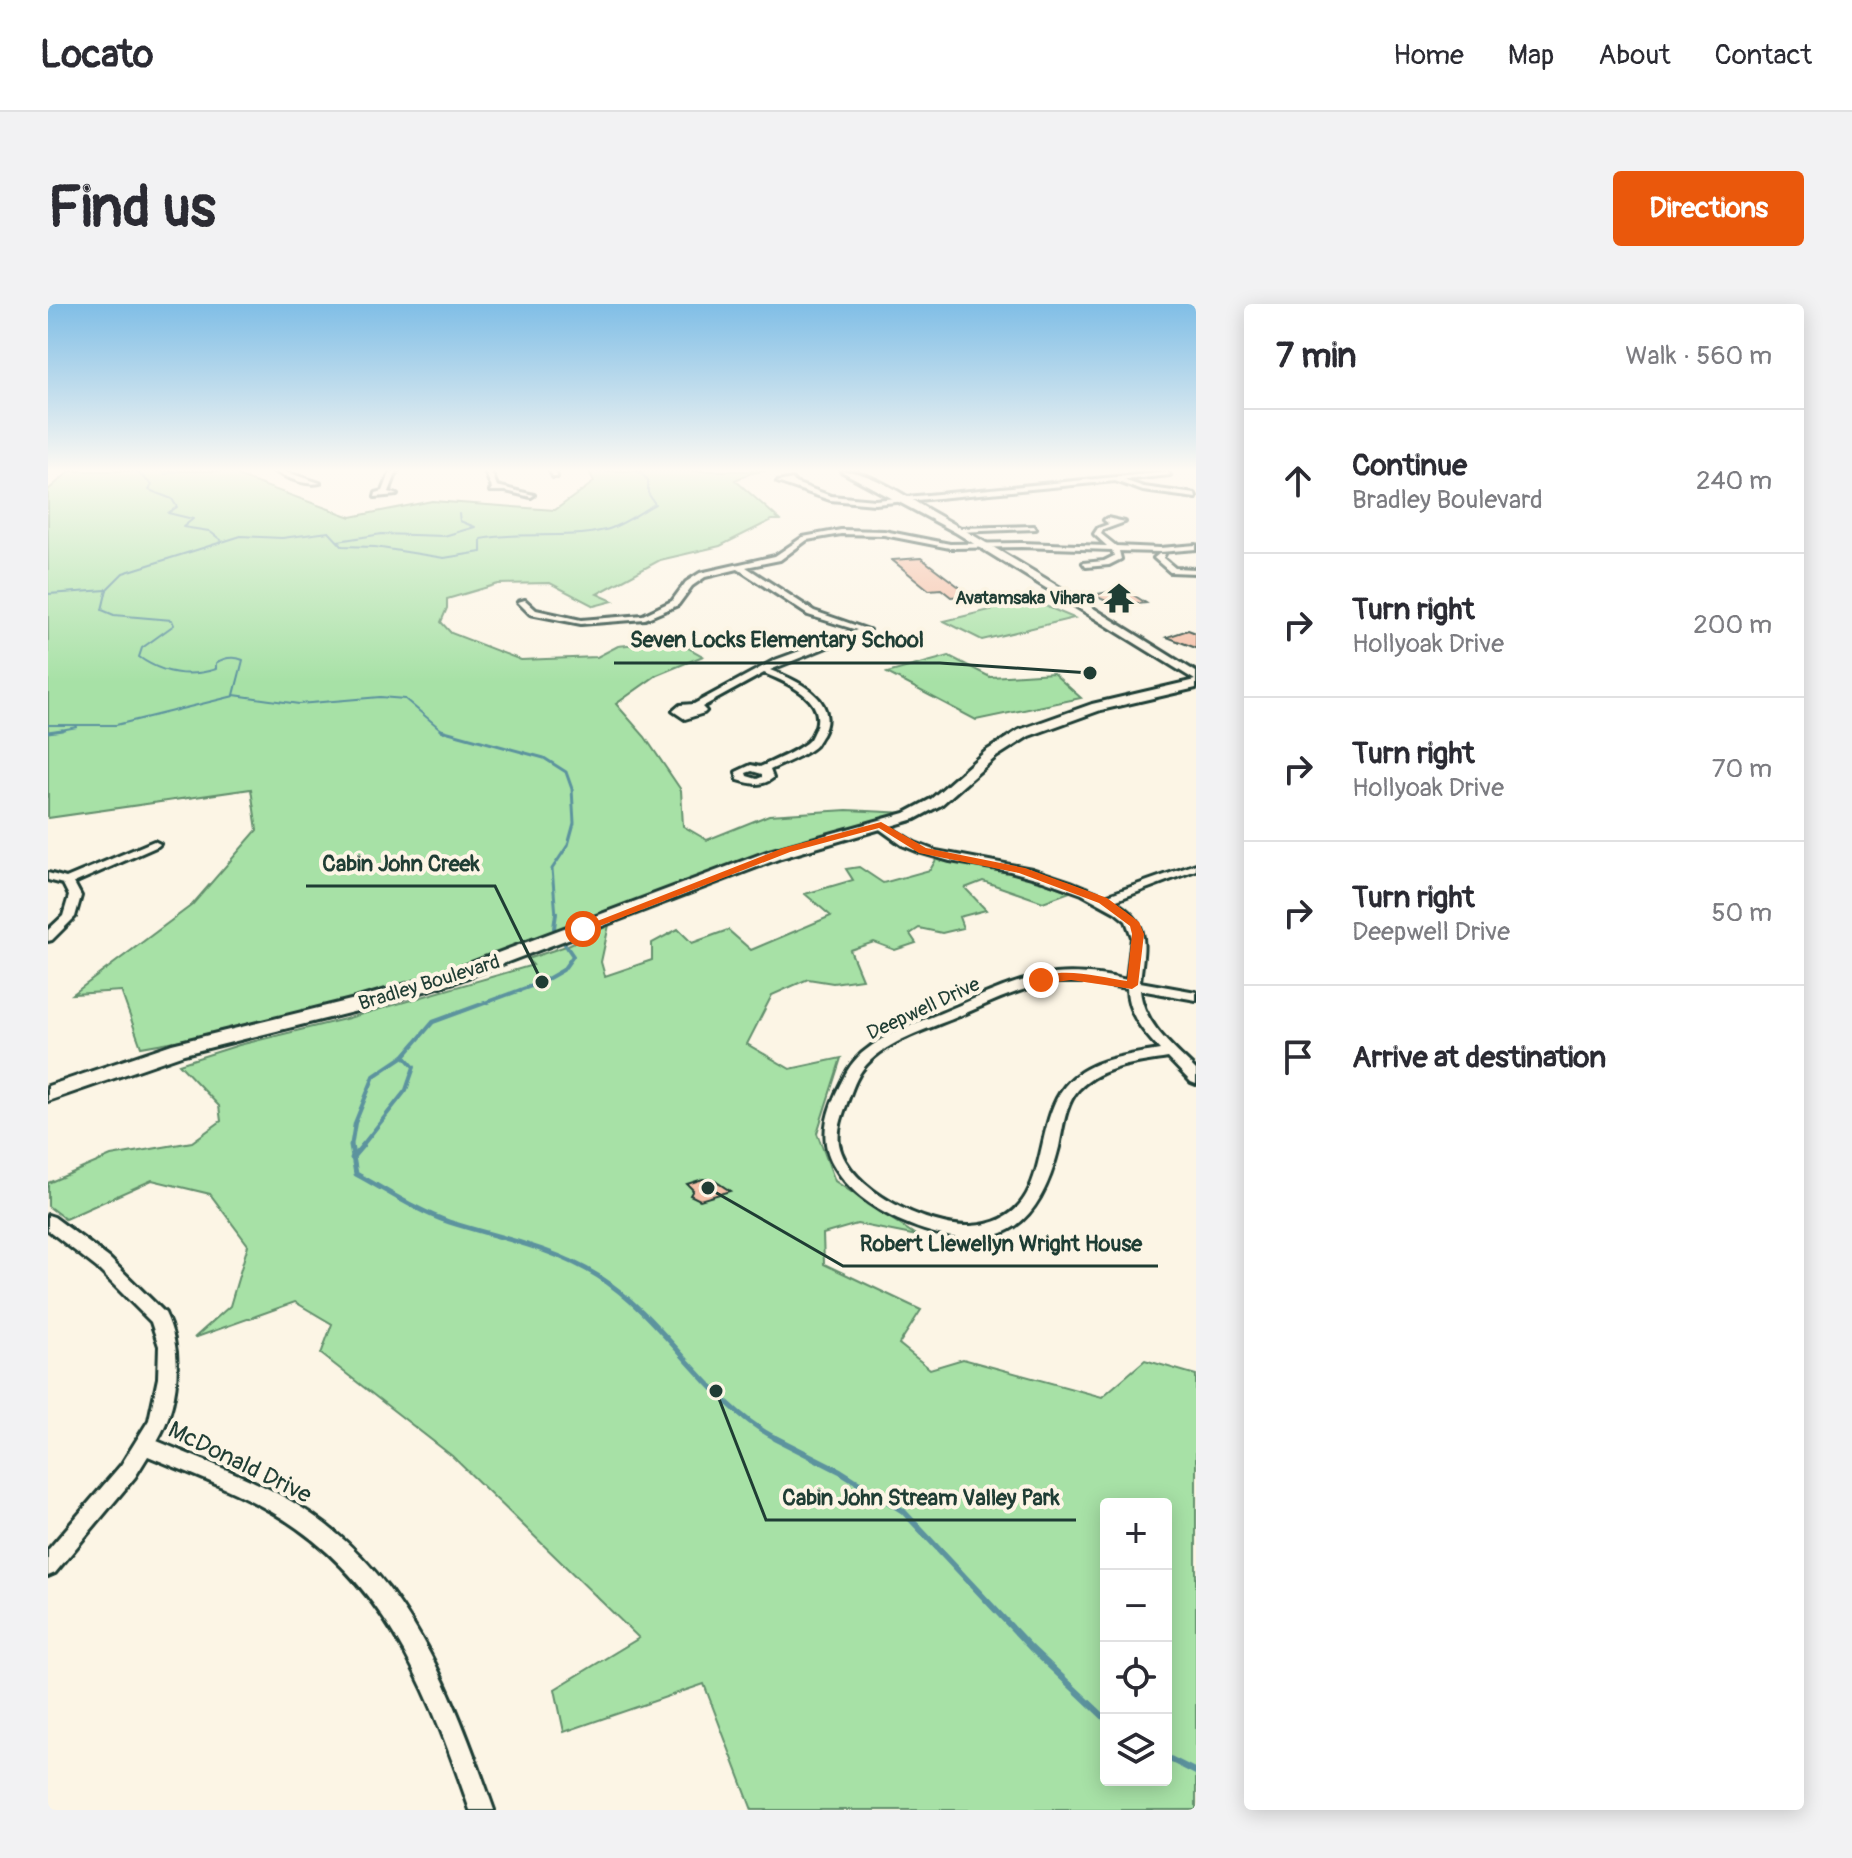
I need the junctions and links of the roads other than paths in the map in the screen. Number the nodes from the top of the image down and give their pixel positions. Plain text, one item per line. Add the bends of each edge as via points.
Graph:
1 (800, 541) edge
2 (918, 541) edge
3 (977, 541) edge
4 (1106, 541) edge
5 (983, 545) junction
6 (1196, 547) edge
7 (1115, 549) junction
8 (1161, 556) junction
9 (1086, 565) dead end
10 (740, 567) junction
11 (1196, 571) edge
12 (522, 602) dead end
13 (763, 670) junction
14 (1196, 677) edge
15 (1196, 684) edge
16 (696, 707) dead end
17 (763, 770) dead end
18 (881, 825) junction
19 (154, 844) dead end
20 (1194, 867) edge
21 (48, 876) edge
22 (67, 882) junction
23 (1103, 901) junction
24 (48, 937) edge
25 (1132, 985) junction
26 (1196, 996) edge
27 (1172, 1053) junction
28 (1196, 1079) edge
29 (48, 1094) edge
30 (48, 1221) edge
31 (144, 1445) junction
32 (48, 1566) edge
33 (482, 1810) edge

1 - 10 street via 777,558
2 - 5 street
3 - 5 main road
4 - 7 street
5 - 7 street
5 - 14 main road
6 - 8 street
7 - 8 street
7 - 9 street via 1118,557 1112,561
8 - 11 street via 1173,570
10 - 12 street via 696,578 669,607 634,619 566,620 533,612
10 - 13 street via 811,613 865,630
13 - 16 street
13 - 17 street via 807,692 818,703 823,724 812,744
15 - 18 main road, Bradley Boulevard via 1034,729 999,747 929,806
18 - 23 street via 923,851 1021,870
18 - 29 main road, Bradley Boulevard via 786,850 512,956 355,1006 137,1060
19 - 22 street
20 - 23 street
21 - 22 street
22 - 24 street via 74,906
23 - 25 street via 1130,919 1138,934
25 - 26 street, Deepwell Drive
25 - 27 street via 1145,1022
25 - 27 street, Deepwell Drive via 1071,977 1041,980 874,1050 851,1071 833,1122 834,1153 844,1172 910,1220 933,1228 987,1230 1014,1220 1034,1197 1067,1092 1109,1065
27 - 28 street
30 - 31 street via 103,1263 159,1318 168,1346 167,1378 158,1422
31 - 32 street
31 - 33 street, McDonald Drive via 303,1520 353,1562 405,1625 447,1713

